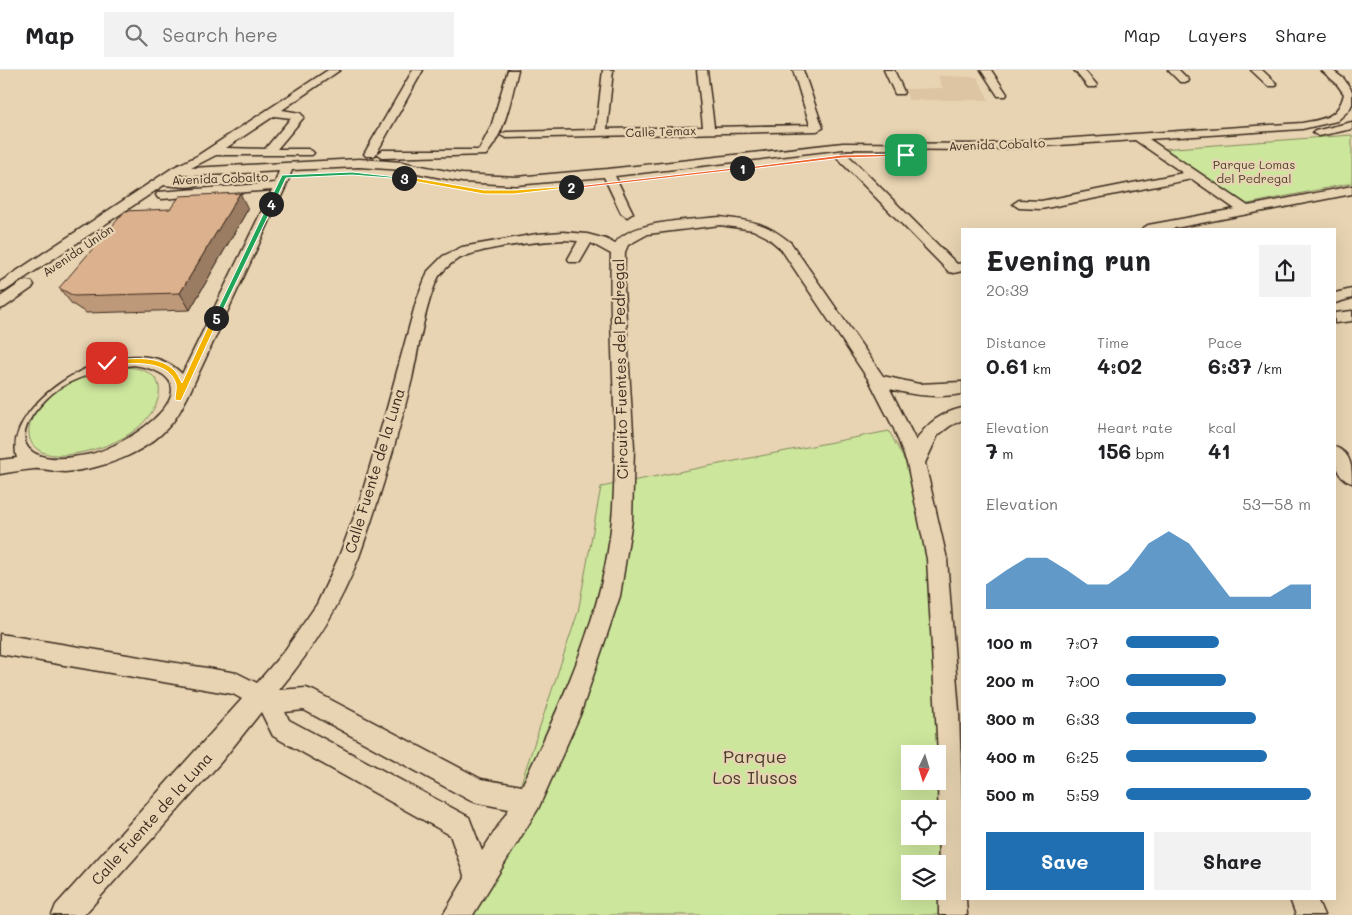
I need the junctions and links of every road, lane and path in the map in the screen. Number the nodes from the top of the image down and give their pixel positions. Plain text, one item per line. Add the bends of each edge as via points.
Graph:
1 (335, 70) edge
2 (418, 70) edge
3 (513, 70) edge
4 (608, 70) edge
5 (702, 70) edge
6 (798, 70) edge
7 (890, 70) edge
8 (986, 70) edge
9 (1079, 70) edge
10 (1174, 70) edge
11 (1256, 70) edge
12 (1326, 70) edge
13 (1184, 80) dead end
14 (1272, 84) dead end
15 (1092, 85) dead end
16 (899, 92) dead end
17 (1002, 94) dead end
18 (272, 112) junction
19 (1336, 118) junction
20 (1352, 124) edge
21 (710, 130) junction
22 (601, 134) junction
23 (506, 135) dead end
24 (1144, 142) junction
25 (267, 153) junction
26 (370, 154) junction
27 (473, 154) joint
28 (207, 155) junction
29 (842, 156) junction
30 (193, 172) junction
31 (1194, 175) junction
32 (178, 176) junction
33 (284, 176) junction
34 (611, 178) junction
35 (1352, 190) edge
36 (162, 195) junction
37 (1019, 204) dead end
38 (1244, 209) junction
39 (627, 213) dead end
40 (1153, 228) edge
41 (586, 238) junction
42 (618, 252) junction
43 (575, 259) dead end
44 (961, 267) edge
45 (0, 288) edge
46 (1352, 293) edge
47 (1336, 298) edge
48 (0, 304) edge
49 (1352, 316) edge
50 (1336, 318) edge
51 (877, 380) junction
52 (961, 388) edge
53 (178, 400) junction
54 (961, 414) edge
55 (1336, 455) edge
56 (36, 462) junction
57 (916, 463) junction
58 (0, 467) edge
59 (1352, 476) edge
60 (0, 644) edge
61 (264, 699) junction
62 (529, 800) junction
63 (479, 880) junction
64 (1304, 900) edge
65 (66, 915) edge
66 (457, 915) edge
67 (953, 915) edge
68 (1310, 915) edge

1 - 18 street, Avenida Unión
2 - 26 street
3 - 27 street via 493,136 486,150
4 - 22 street
5 - 21 street
6 - 21 street, Calle Temax via 817,128
7 - 16 street
8 - 17 street
9 - 15 street
10 - 13 street
11 - 14 street
12 - 19 street via 1349,94 1347,106
18 - 25 street via 296,114 298,117
18 - 28 street, Avenida Unión
19 - 20 street
19 - 24 street, Avenida Cobalto via 1302,126
20 - 24 street, Avenida Cobalto via 1341,130 1314,133
21 - 22 street, Calle Temax
22 - 23 street, Calle Temax
24 - 29 street, Avenida Cobalto via 959,159 906,155
24 - 31 street
24 - 34 street, Avenida Cobalto via 983,147 843,146
25 - 26 street
25 - 28 street
26 - 27 street
28 - 30 street, Avenida Unión
28 - 32 street, Avenida Unión
29 - 34 street, Avenida Cobalto
29 - 44 street via 954,268
30 - 32 street, Avenida Unión
30 - 33 street, Avenida Cobalto
31 - 37 street via 1041,205
31 - 38 street
32 - 33 street, Avenida Cobalto
32 - 36 street, Avenida Unión
32 - 45 street, Avenida Unión via 162,181
33 - 34 street, Avenida Cobalto via 393,175 484,192 553,189
33 - 36 street
33 - 53 street
34 - 39 street
35 - 38 street
36 - 48 street, Avenida Unión
38 - 40 street
41 - 42 street, Calle Fuente de la Luna via 602,242
41 - 43 street
41 - 61 street, Calle Fuente de la Luna via 537,238 467,250 448,259 433,274 396,408 348,559 326,610
42 - 51 street, Circuito Fuentes del Pedregal via 630,236 645,230 720,221 756,226 786,246
42 - 62 street, Circuito Fuentes del Pedregal via 625,448 622,520 610,596 568,715
46 - 47 street
49 - 50 street
51 - 52 street via 919,391
51 - 57 street, Circuito Fuentes del Pedregal via 903,429
53 - 56 street via 170,415 154,431 108,457 73,464
53 - 56 street via 179,384 171,371 155,363 133,360 107,363 80,372 54,384 33,400 19,419 14,436 19,451
54 - 57 street via 944,420 933,429 922,444
55 - 59 street
56 - 58 street
57 - 67 street, Circuito Fuentes del Pedregal via 937,559 947,711
60 - 61 street via 237,684
61 - 62 street via 306,699 478,791
61 - 63 street via 281,728 460,826
61 - 65 street, Calle Fuente de la Luna
62 - 63 street, Circuito Fuentes del Pedregal
63 - 66 street, Circuito Fuentes del Pedregal
64 - 68 street

